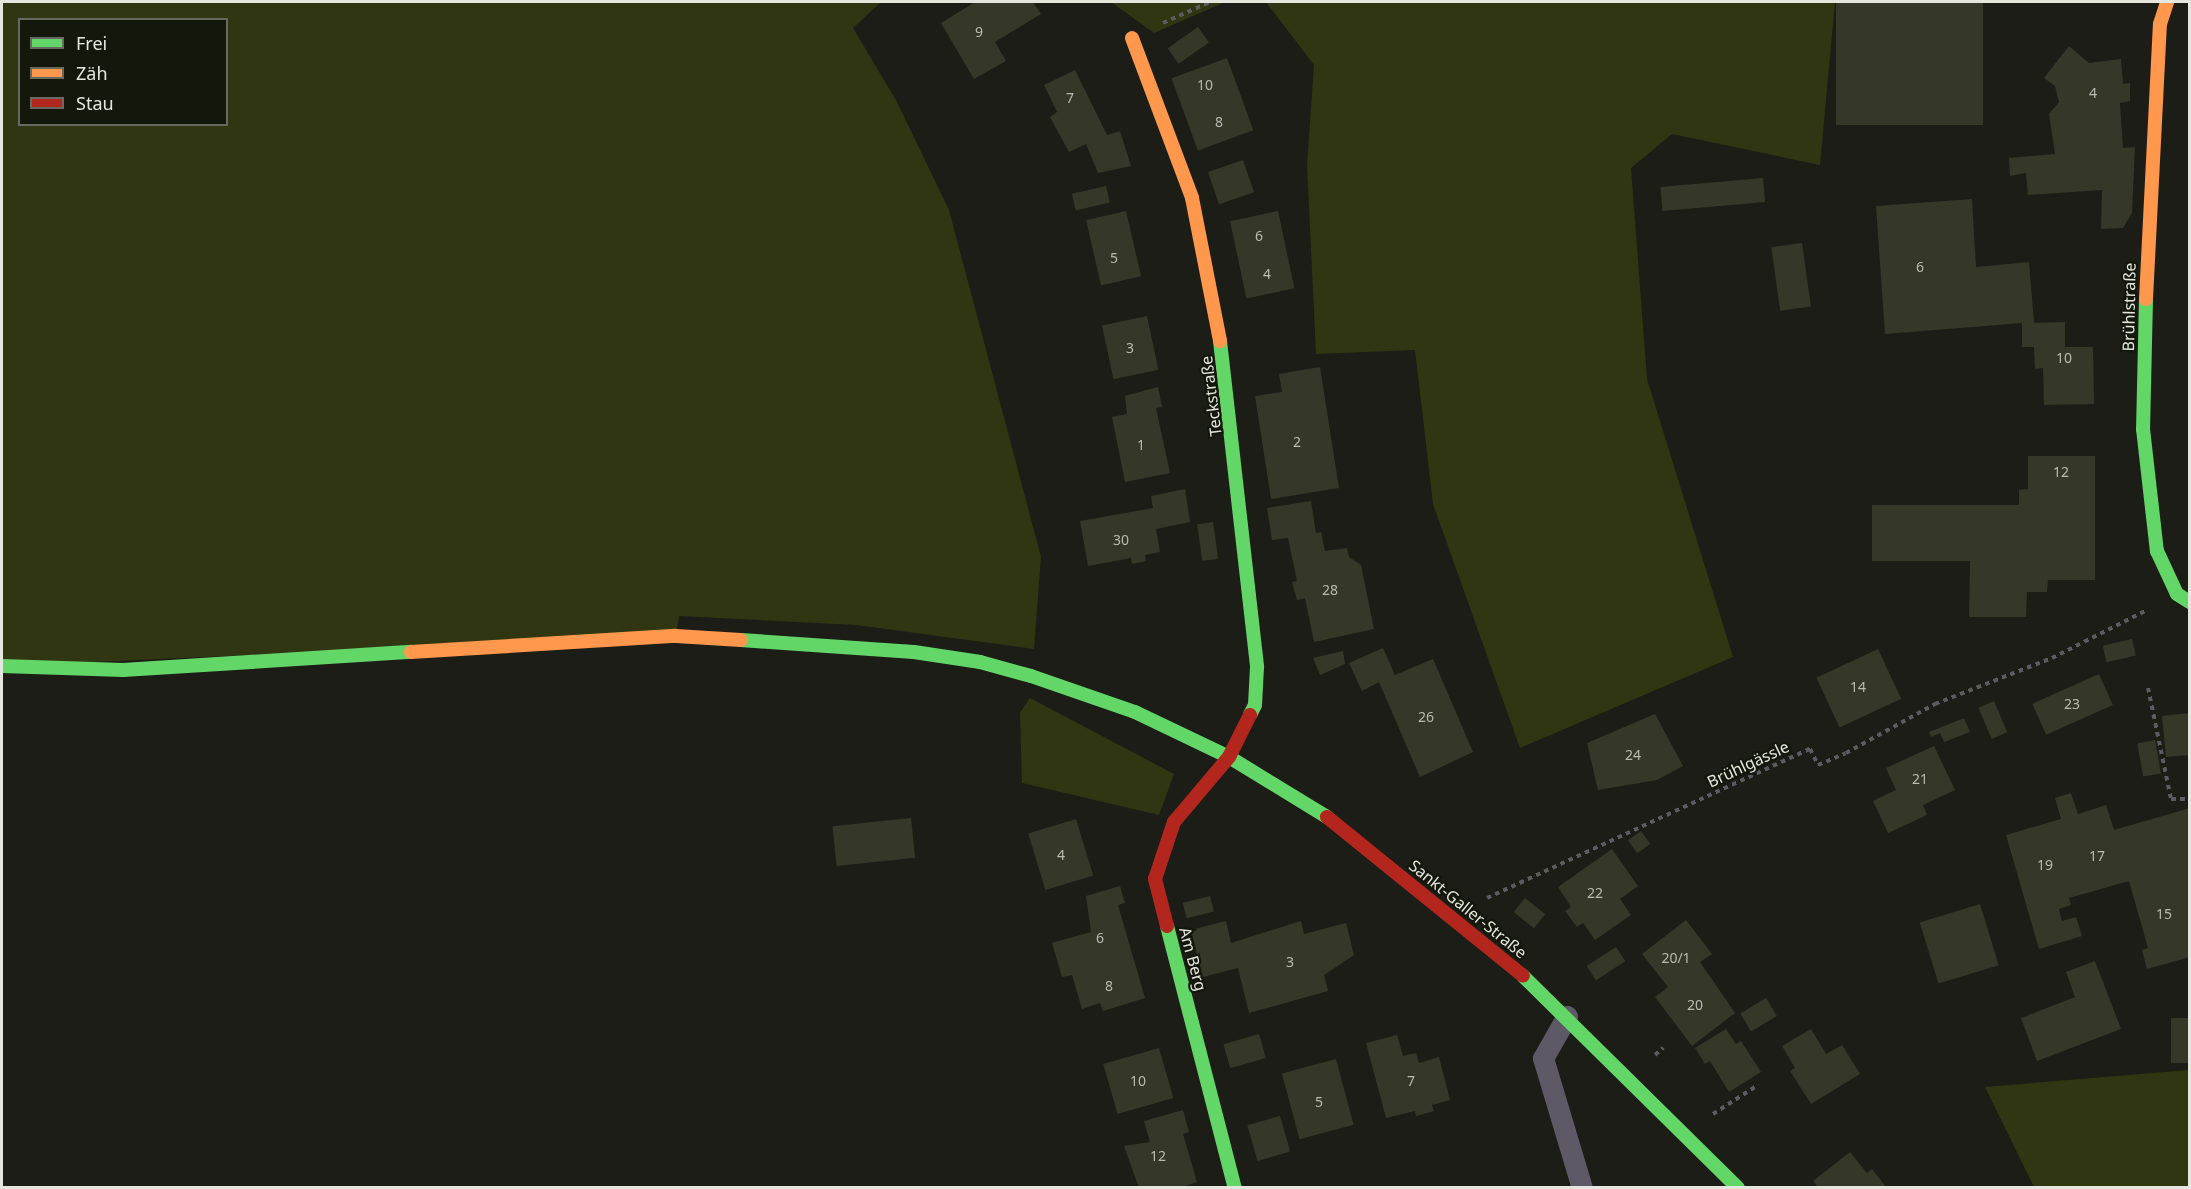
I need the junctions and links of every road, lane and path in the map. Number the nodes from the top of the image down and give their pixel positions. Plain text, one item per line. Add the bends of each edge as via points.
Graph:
1 (1210, 2) edge
2 (2167, 2) edge
3 (1132, 38) joint
4 (2177, 594) junction
5 (2190, 602) edge
6 (2, 666) edge
7 (2148, 688) dead end
8 (1228, 757) junction
9 (2190, 799) edge
10 (1449, 918) junction
11 (1568, 1016) junction
12 (1758, 1084) dead end
13 (1685, 1132) junction
14 (1235, 1188) edge
15 (1582, 1188) edge
16 (1738, 1188) edge

1 - 3 path
2 - 4 street, Brühlstraße via 2160,24 2147,251 2144,429 2157,551
3 - 8 street, Teckstraße via 1192,198 1217,310 1257,667 1255,705
4 - 5 street
4 - 10 path, Brühlgässle via 2052,658 1935,704 1846,753 1818,765 1810,748 1540,871
6 - 8 street, Sankt-Galler-Straße via 123,670 676,636 914,652 980,662 1135,712
7 - 9 path via 2171,798
8 - 10 street, Sankt-Galler-Straße via 1339,825
8 - 14 street, Am Berg via 1174,822 1155,879
10 - 11 street, Sankt-Galler-Straße via 1533,983
11 - 13 street, Sankt-Galler-Straße
11 - 15 lane via 1544,1058
12 - 13 path
13 - 16 street, Sankt-Galler-Straße

